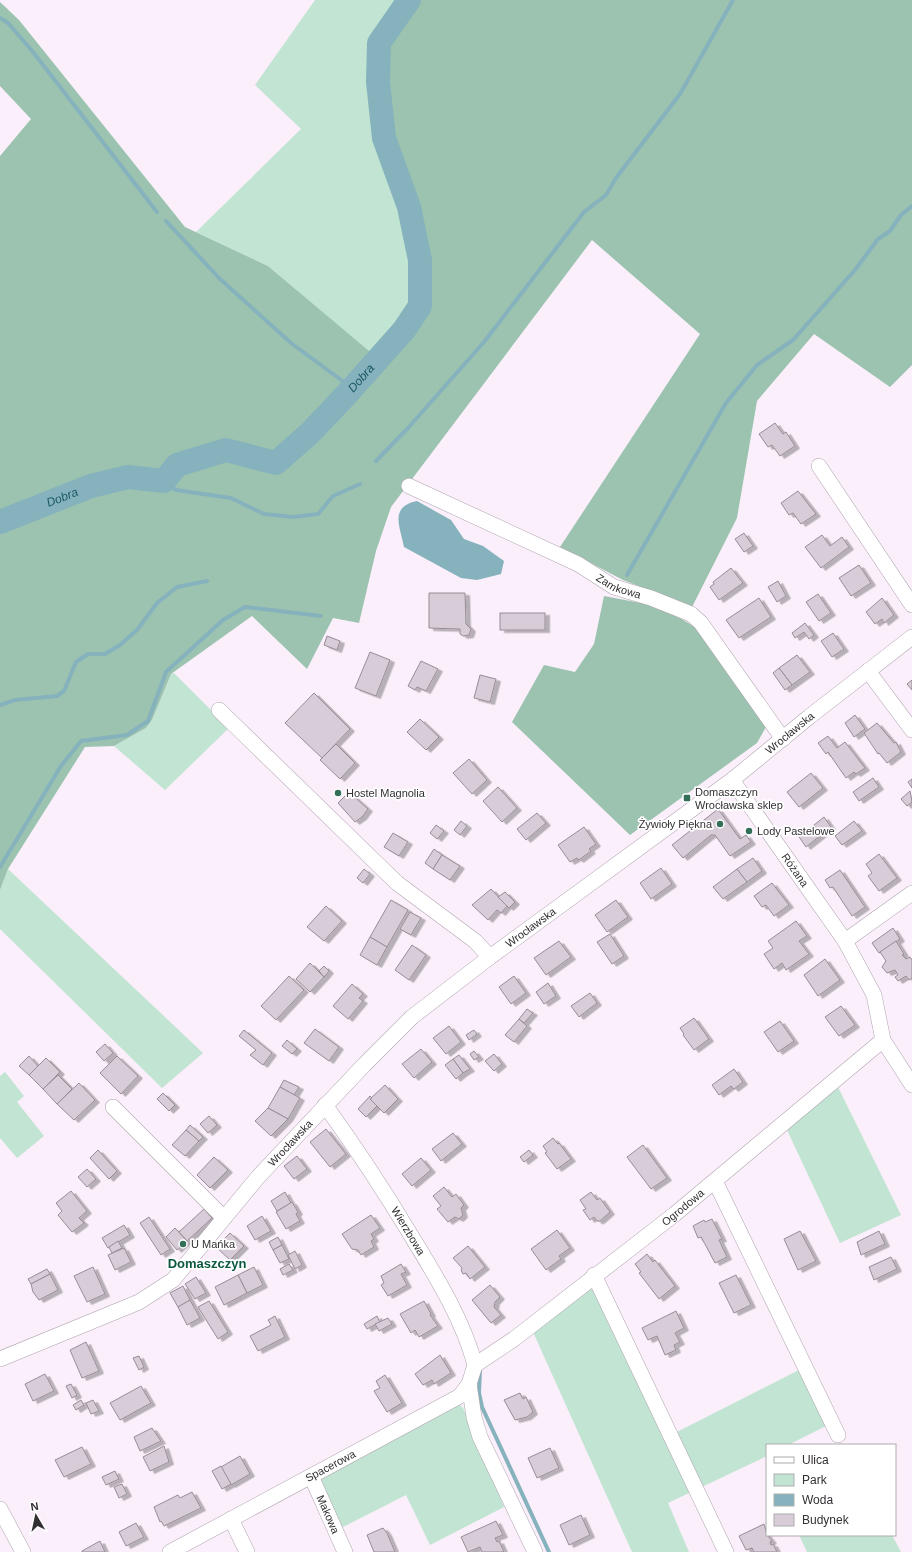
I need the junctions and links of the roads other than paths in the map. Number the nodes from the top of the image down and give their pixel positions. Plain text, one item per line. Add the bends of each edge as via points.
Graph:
1 (818, 466) dead end
2 (409, 486) dead end
3 (912, 605) edge
4 (912, 637) edge
5 (868, 672) junction
6 (218, 710) dead end
7 (912, 730) edge
8 (782, 738) junction
9 (732, 780) junction
10 (912, 893) edge
11 (845, 941) junction
12 (490, 957) junction
13 (883, 1040) junction
14 (912, 1085) edge
15 (325, 1105) junction
16 (113, 1107) dead end
17 (715, 1181) junction
18 (224, 1218) junction
19 (594, 1276) junction
20 (0, 1359) edge
21 (474, 1366) junction
22 (469, 1384) junction
23 (838, 1435) dead end
24 (311, 1476) junction
25 (0, 1509) edge
26 (231, 1520) junction
27 (23, 1552) edge
28 (170, 1552) edge
29 (247, 1552) edge
30 (345, 1552) edge
31 (535, 1552) edge
32 (726, 1552) edge

1 - 3 street
2 - 8 street, Zamkowa via 578,564 614,587 691,614 701,623
4 - 5 street, Wrocławska
5 - 7 street
5 - 8 street, Wrocławska
6 - 12 street via 397,884 475,941
8 - 9 street, Wrocławska
9 - 11 street, Różana
9 - 12 street, Wrocławska
10 - 11 street
11 - 13 street, Różana via 874,995
12 - 15 street, Wrocławska via 412,1017
13 - 14 street, Różana
13 - 17 street, Ogrodowa
15 - 18 street, Wrocławska
15 - 21 street, Wierzbowa via 374,1175 432,1269 468,1340
16 - 18 street
17 - 19 street, Ogrodowa
17 - 23 street
18 - 20 street, Wrocławska via 173,1280 157,1292 139,1302
19 - 21 street, Ogrodowa via 514,1339
19 - 32 street
21 - 22 street, Spacerowa
22 - 24 street, Spacerowa via 460,1396
22 - 31 street via 480,1437
24 - 26 street, Spacerowa
24 - 30 street, Makowa
25 - 27 street
26 - 28 street, Spacerowa
26 - 29 street

